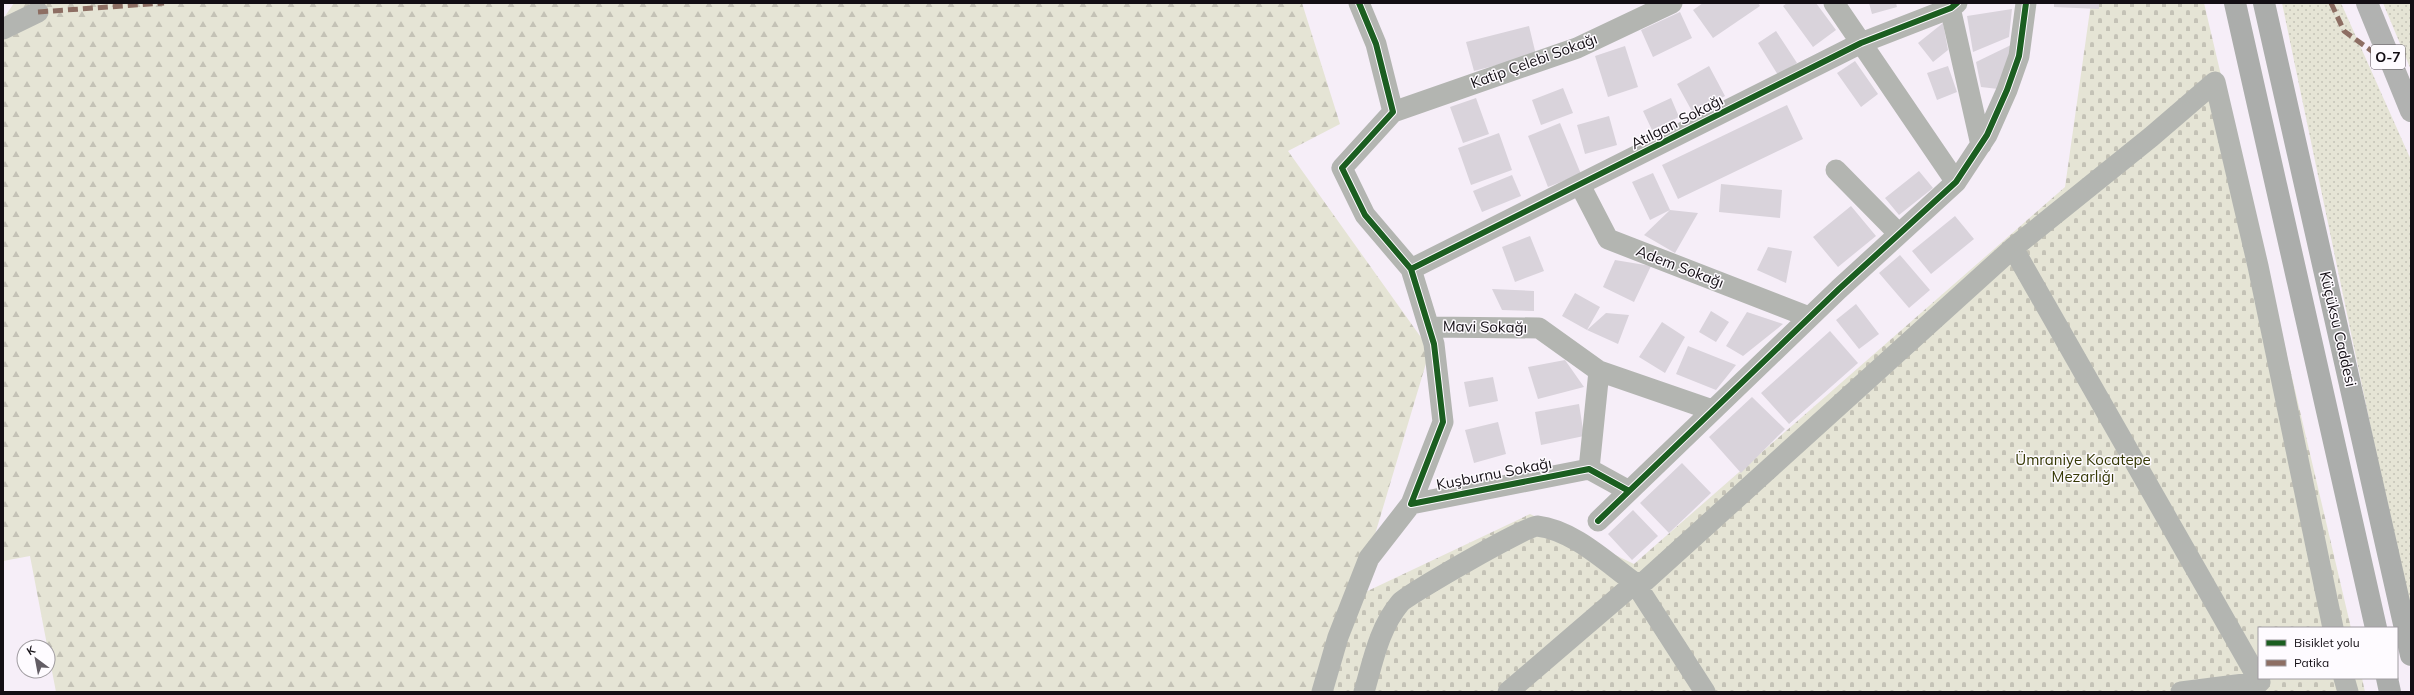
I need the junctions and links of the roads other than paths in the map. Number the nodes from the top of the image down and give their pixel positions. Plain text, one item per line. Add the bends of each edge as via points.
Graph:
1 (1359, 3) edge
2 (1672, 3) edge
3 (1834, 3) edge
4 (2026, 3) edge
5 (2235, 3) edge
6 (2264, 3) edge
7 (2367, 3) edge
8 (1952, 5) edge
9 (38, 12) dead end
10 (3, 29) edge
11 (1861, 43) junction
12 (2411, 111) edge
13 (1393, 112) junction
14 (1981, 145) junction
15 (1836, 170) dead end
16 (1956, 182) junction
17 (1580, 185) junction
18 (1899, 234) junction
19 (2013, 248) junction
20 (1411, 269) junction
21 (1809, 317) junction
22 (1429, 327) junction
23 (1599, 371) junction
24 (1712, 410) junction
25 (1589, 469) junction
26 (1629, 491) junction
27 (1411, 504) junction
28 (1598, 522) dead end
29 (1635, 583) junction
30 (2333, 627) edge
31 (2376, 627) edge
32 (2411, 655) edge
33 (2258, 678) edge
34 (2344, 679) edge
35 (2387, 679) edge
36 (2263, 687) edge
37 (1322, 692) edge
38 (1364, 692) edge
39 (1508, 692) edge
40 (1705, 692) edge
41 (2181, 692) edge
42 (2348, 692) edge
43 (2390, 692) edge

1 - 13 street via 1376,44
2 - 13 street, Katip Çelebi Sokağı via 1577,48
3 - 11 street
4 - 14 street via 2019,56
5 - 31 main road, Küçüksu Caddesi
6 - 32 main road, Küçüksu Caddesi
7 - 12 highway, O-7
8 - 11 street, Atılgan Sokağı
8 - 14 street
9 - 10 street
11 - 16 street
11 - 17 street, Atılgan Sokağı
13 - 20 street, Kuşburnu Sokağı via 1342,168 1365,215
14 - 16 street
15 - 18 street
16 - 18 street
17 - 20 street, Atılgan Sokağı
17 - 21 street, Adem Sokağı via 1608,239
18 - 21 street
19 - 29 street via 1645,581
19 - 30 street via 2215,82 2258,266
19 - 33 street
20 - 22 street, Kuşburnu Sokağı
21 - 24 street
22 - 23 street, Mavi Sokağı via 1539,328
22 - 27 street, Kuşburnu Sokağı via 1434,344 1443,422
23 - 24 street, Mavi Sokağı
23 - 25 street
24 - 26 street
25 - 26 street
25 - 27 street, Kuşburnu Sokağı
26 - 28 street
27 - 37 street via 1369,558 1338,637
29 - 38 street via 1577,541 1552,528 1534,526 1401,602 1383,628
29 - 39 street
29 - 40 street
34 - 42 street
35 - 43 main road
36 - 41 street

